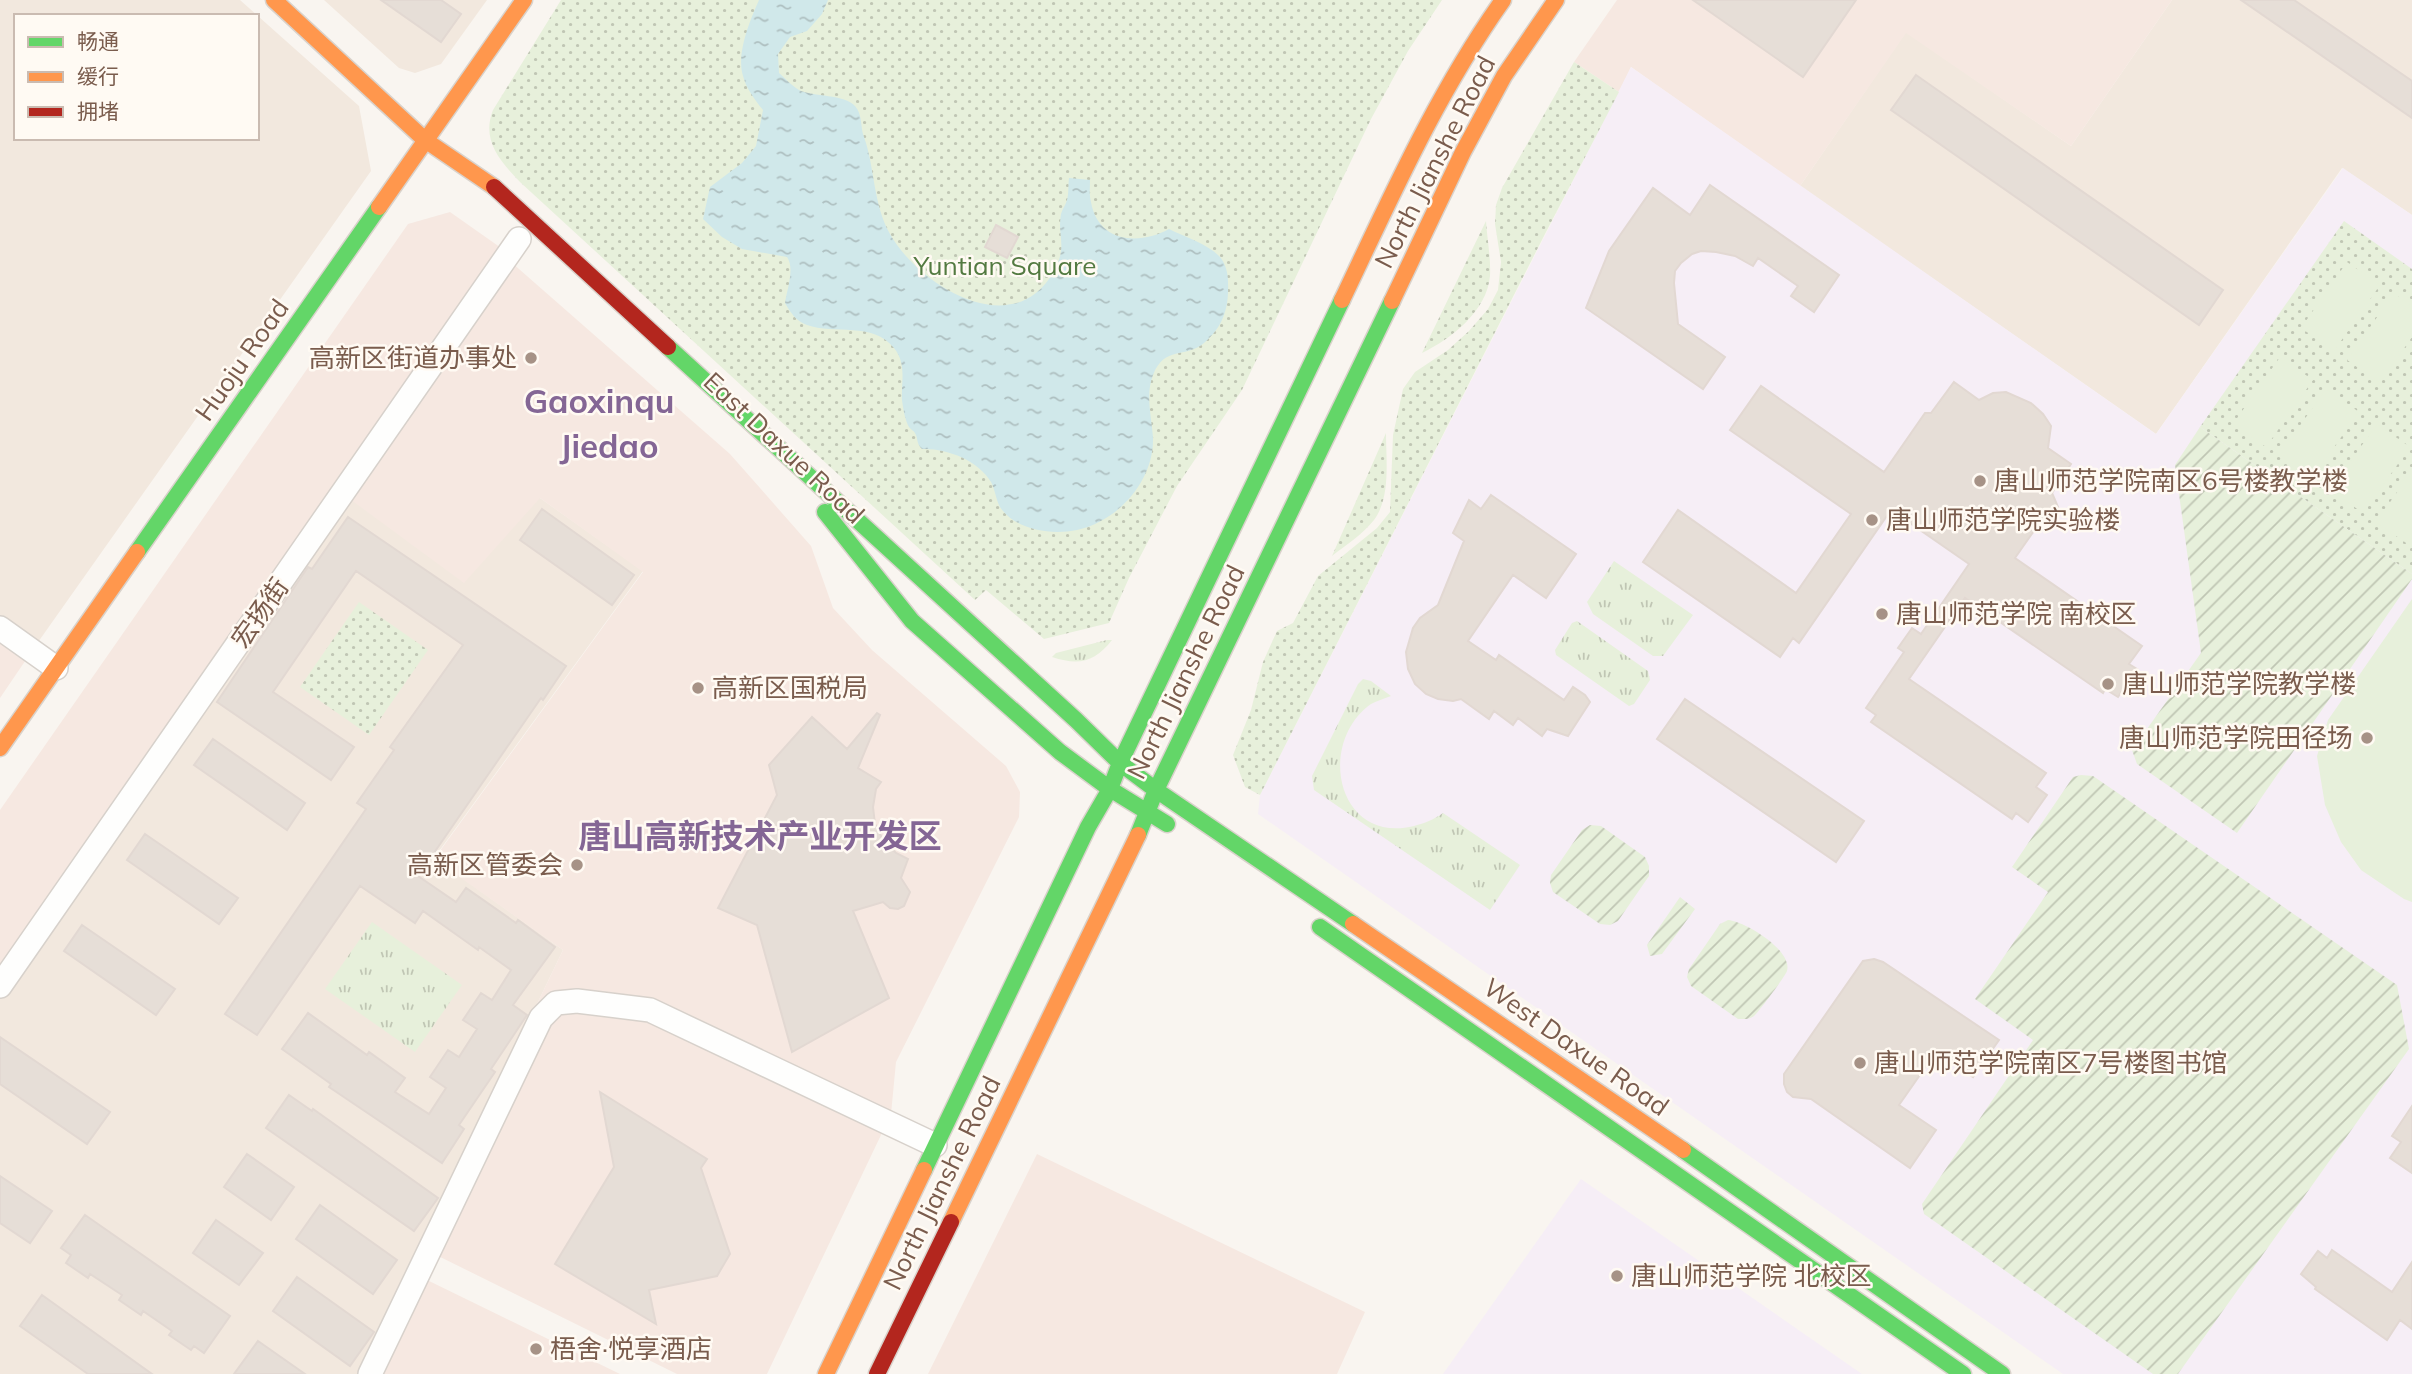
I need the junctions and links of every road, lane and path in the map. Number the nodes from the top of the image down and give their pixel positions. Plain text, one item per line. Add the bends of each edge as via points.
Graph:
1 (524, 0) edge
2 (1503, 0) edge
3 (1556, 0) edge
4 (280, 2) edge
5 (425, 141) junction
6 (465, 187) dead end
7 (519, 239) dead end
8 (810, 499) dead end
9 (0, 628) edge
10 (56, 668) junction
11 (0, 748) edge
12 (1120, 763) junction
13 (1110, 789) junction
14 (1156, 790) junction
15 (1148, 812) junction
16 (1178, 830) dead end
17 (1312, 922) dead end
18 (0, 986) edge
19 (935, 1146) junction
20 (370, 1374) edge
21 (826, 1374) edge
22 (877, 1374) edge
23 (1963, 1374) edge
24 (2002, 1374) edge

1 - 5 main road, Huoju Road
2 - 12 main road, North Jianshe Road via 1471,46 1421,136
3 - 14 main road, North Jianshe Road via 1504,76 1463,152
4 - 5 main road, East Daxue Road
5 - 6 main road, East Daxue Road
5 - 10 main road, Huoju Road
5 - 12 main road, East Daxue Road via 496,189
7 - 18 street, 宏扬街
8 - 13 main road, East Daxue Road via 829,516 912,621 1060,752
9 - 10 street
10 - 11 main road, Huoju Road
12 - 13 main road, North Jianshe Road
12 - 14 main road, West Daxue Road
13 - 15 main road
13 - 19 main road, North Jianshe Road
14 - 15 main road, North Jianshe Road
14 - 24 main road, West Daxue Road via 1568,1070
15 - 16 main road
15 - 22 main road, North Jianshe Road
17 - 23 main road, West Daxue Road
19 - 20 street via 650,1010 577,1000 556,1003 541,1017
19 - 21 main road, North Jianshe Road

